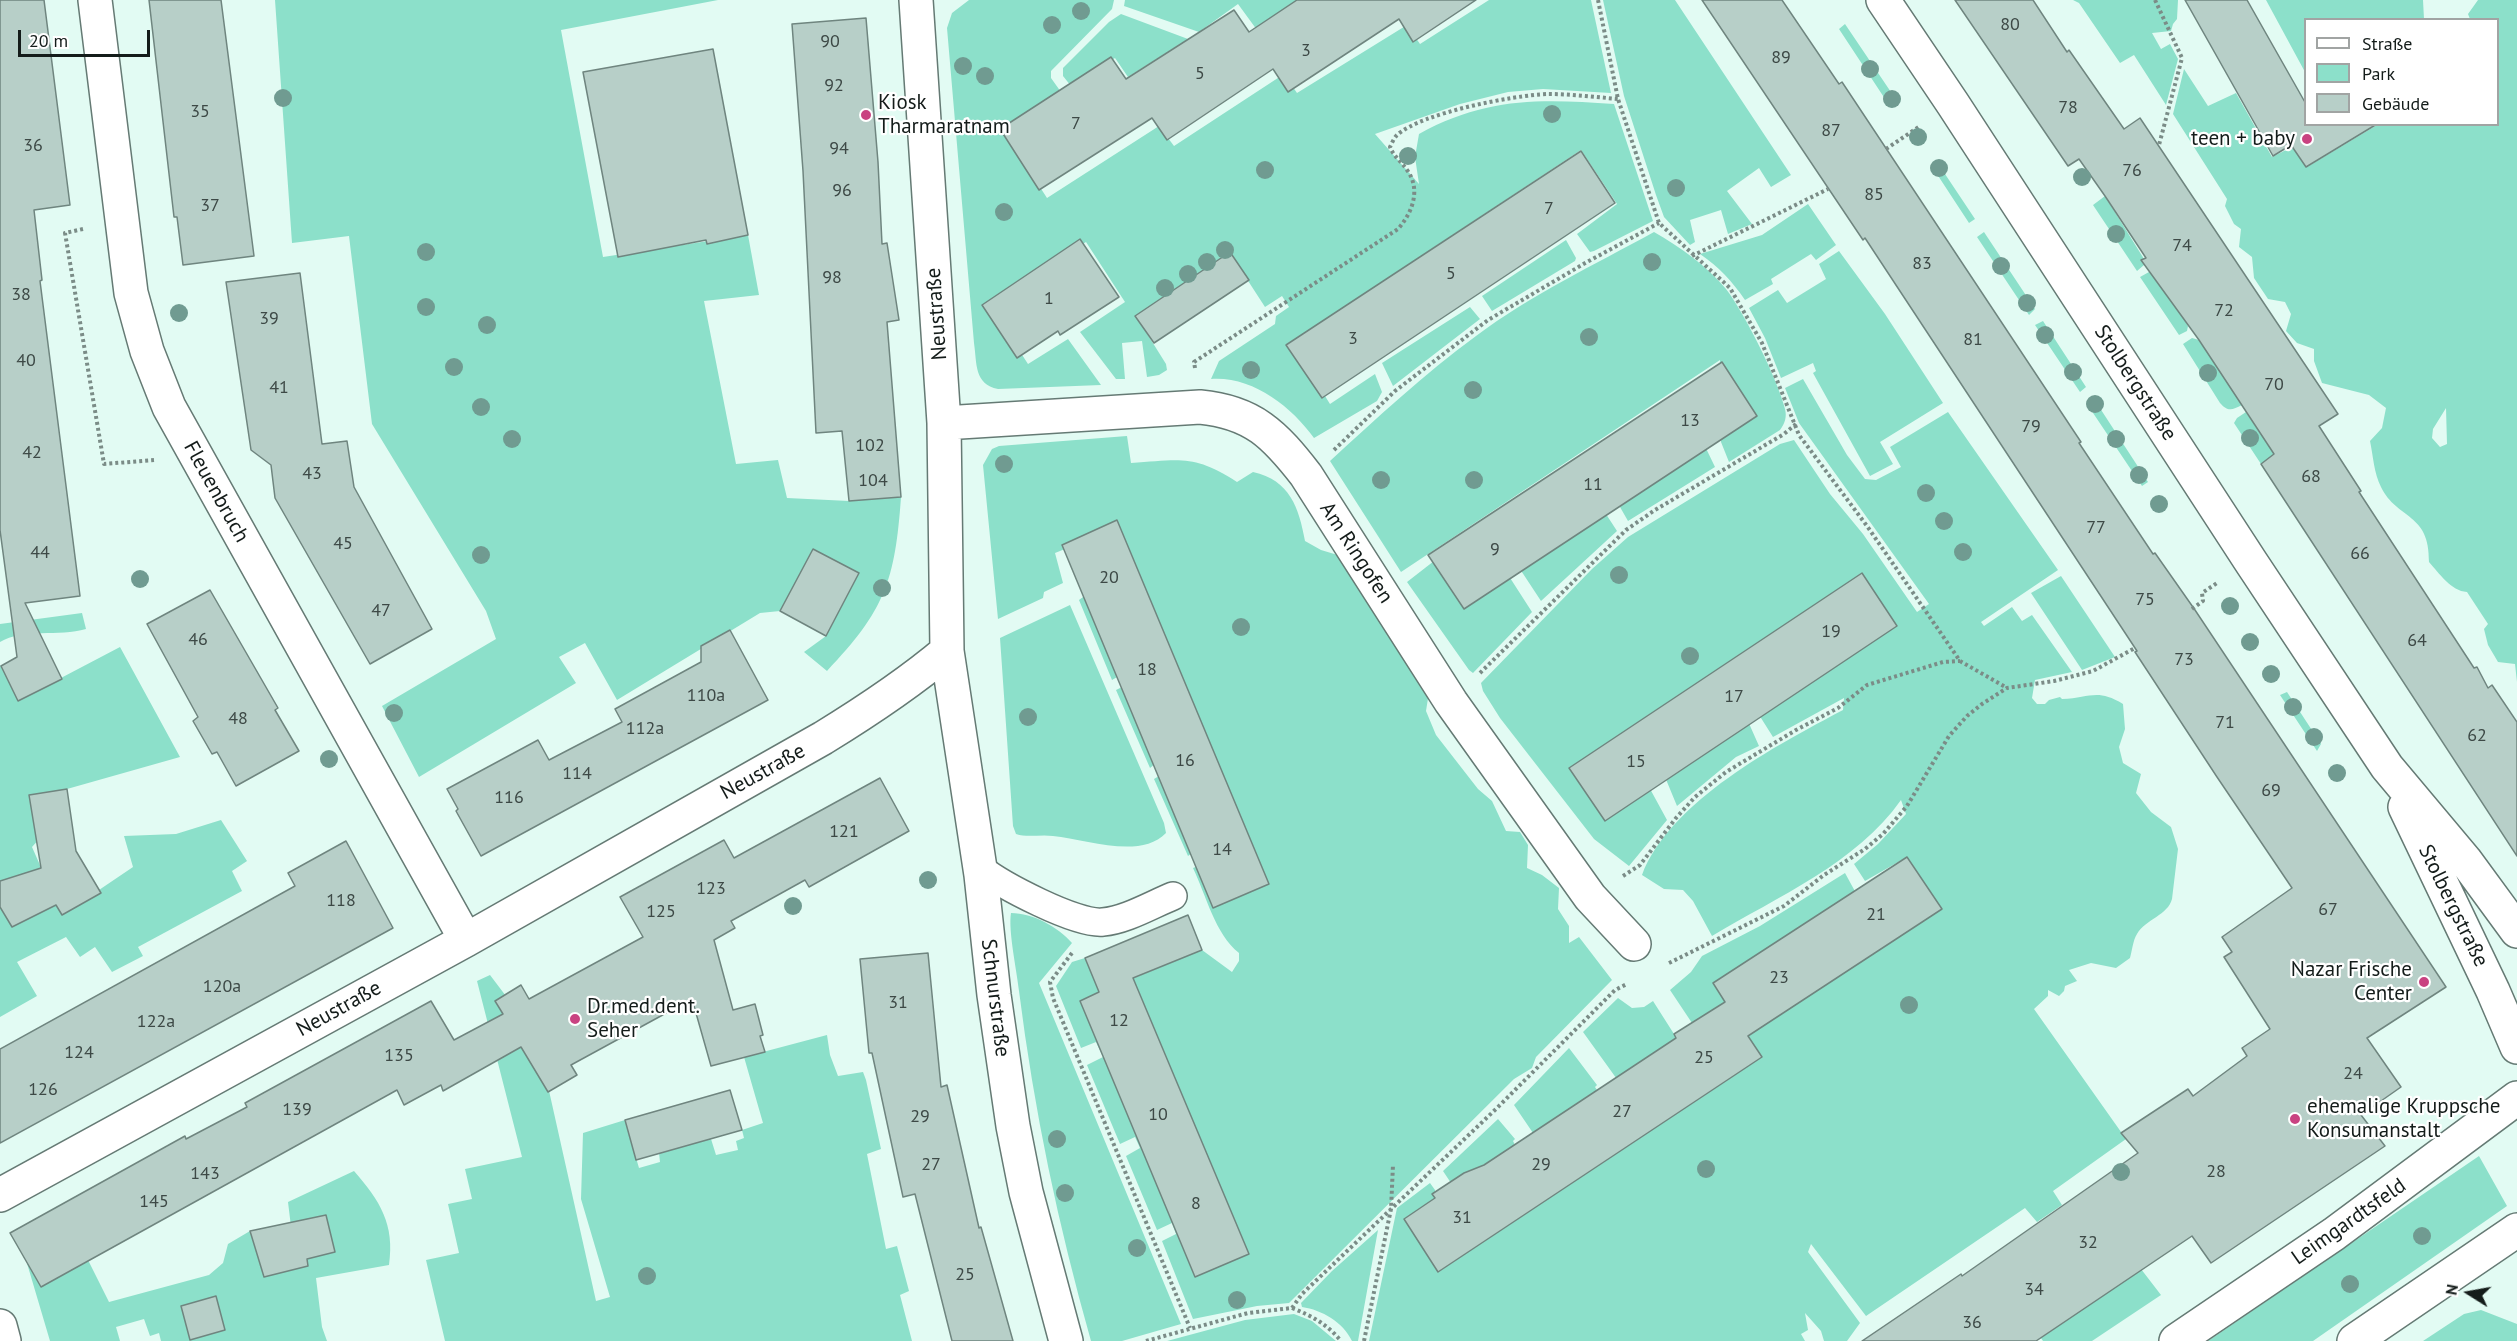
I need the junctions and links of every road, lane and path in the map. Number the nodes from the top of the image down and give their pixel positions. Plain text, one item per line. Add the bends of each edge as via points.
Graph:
1 (95, 0) edge
2 (916, 0) edge
3 (1598, 0) edge
4 (1883, 0) edge
5 (2155, 0) edge
6 (1618, 99) junction
7 (2159, 145) dead end
8 (1828, 189) dead end
9 (122, 221) junction
10 (1659, 223) junction
11 (1692, 256) junction
12 (1200, 407) junction
13 (944, 423) junction
14 (1796, 424) junction
15 (196, 457) junction
16 (1306, 475) junction
17 (2135, 648) dead end
18 (947, 651) junction
19 (1960, 661) junction
20 (2007, 688) junction
21 (1450, 702) junction
22 (2387, 767) junction
23 (980, 868) junction
24 (1173, 896) dead end
25 (1590, 897) junction
26 (1086, 921) junction
27 (2517, 931) edge
28 (466, 940) junction
29 (1634, 944) dead end
30 (1667, 964) dead end
31 (1636, 980) dead end
32 (2517, 1047) edge
33 (2517, 1098) edge
34 (1393, 1165) dead end
35 (0, 1195) edge
36 (1391, 1209) junction
37 (2517, 1230) edge
38 (1293, 1308) junction
39 (0, 1326) edge
40 (1190, 1328) junction
41 (4, 1341) edge
42 (1066, 1341) edge
43 (1146, 1341) edge
44 (1341, 1341) edge
45 (1364, 1341) edge
46 (2176, 1341) edge
47 (2354, 1341) edge

1 - 9 street, Fleuenbruch
2 - 13 street, Neustraße
3 - 6 path
4 - 22 street, Stolbergstraße
5 - 7 path via 2182,57
6 - 10 path
6 - 12 path via 1521,96 1456,110 1413,125 1395,136 1390,147 1414,180 1416,190 1406,221 1194,362
8 - 11 path
9 - 15 street, Fleuenbruch via 131,293 147,351 169,407
9 - 15 path via 65,233 104,464
10 - 11 path
10 - 16 path via 1488,320 1395,391
11 - 14 path via 1730,288 1762,343
12 - 13 street, Am Ringofen
12 - 16 street, Am Ringofen via 1245,417 1266,430
13 - 18 street, Neustraße
14 - 19 path via 1799,435
14 - 21 path via 1626,530
15 - 28 street, Fleuenbruch
16 - 21 street, Am Ringofen
17 - 20 path via 2093,671
18 - 23 street, Schnurstraße
18 - 28 street, Neustraße via 878,704 824,738
19 - 20 path
19 - 25 path via 1943,662 1867,685 1838,708 1726,772 1695,797 1640,865
20 - 30 path via 1967,716 1949,736 1907,806 1865,849 1784,906
21 - 25 street, Am Ringofen
22 - 27 street, Stolbergstraße via 2465,860
22 - 32 street, Stolbergstraße
23 - 26 lane via 1029,897
23 - 42 street, Schnurstraße via 1013,1126
24 - 26 lane via 1112,921
25 - 29 street, Am Ringofen
26 - 40 path via 1077,949 1054,975 1050,988
28 - 35 street, Neustraße
31 - 36 path via 1615,990
33 - 46 street, Leimgardtsfeld via 2343,1227
34 - 36 path
36 - 38 path via 1302,1294
36 - 45 path
37 - 47 street
38 - 40 path via 1248,1313
38 - 44 path via 1314,1317
39 - 41 street
40 - 43 path

